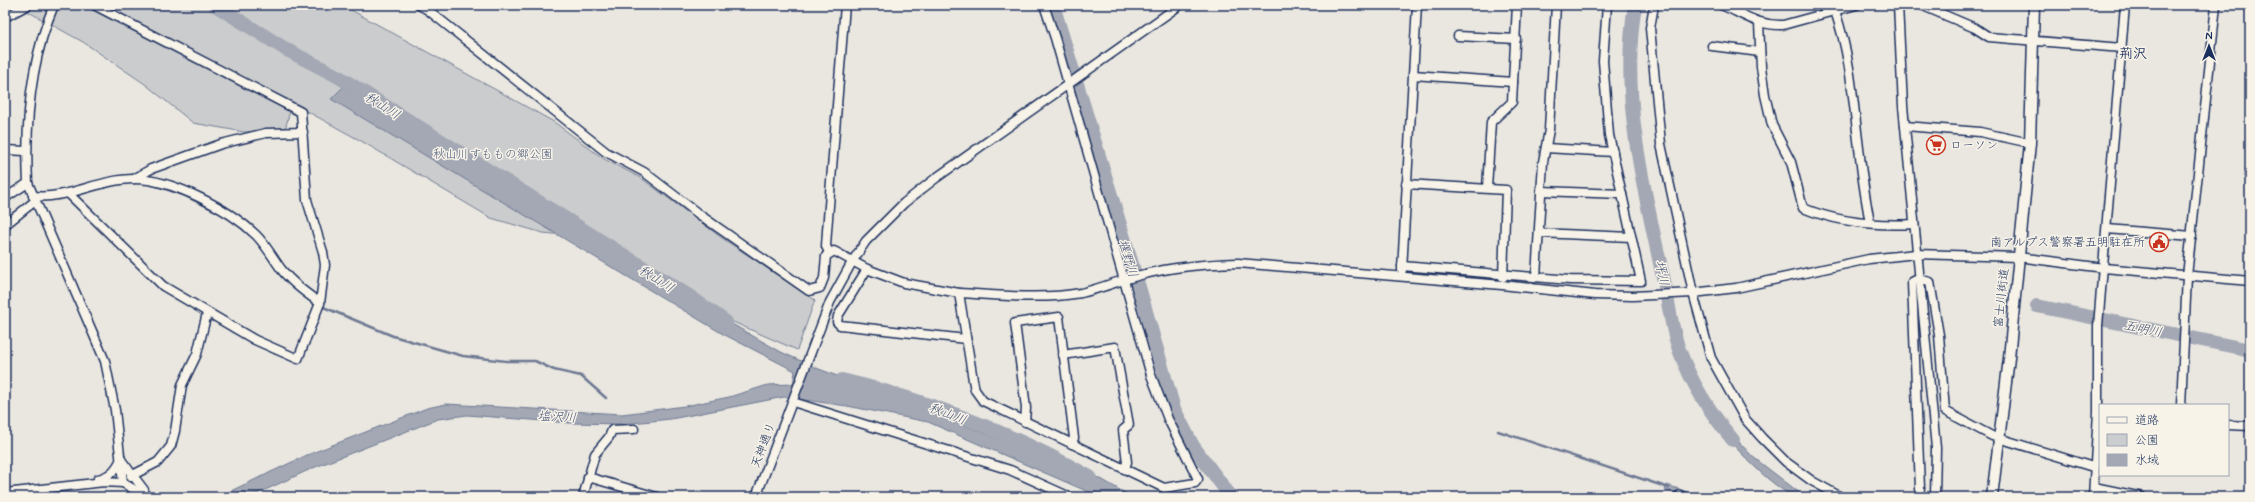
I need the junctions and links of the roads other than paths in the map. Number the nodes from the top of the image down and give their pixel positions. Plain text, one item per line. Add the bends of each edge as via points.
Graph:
1 (28, 5) edge
2 (54, 5) edge
3 (94, 5) edge
4 (419, 5) edge
5 (845, 5) edge
6 (1044, 5) edge
7 (1180, 5) edge
8 (1417, 5) edge
9 (1518, 5) edge
10 (1556, 5) edge
11 (1607, 5) edge
12 (1654, 5) edge
13 (1721, 5) edge
14 (1856, 5) edge
15 (1898, 5) edge
16 (1920, 5) edge
17 (2034, 5) edge
18 (2126, 5) edge
19 (2216, 5) edge
20 (1835, 10) junction
21 (5, 17) edge
22 (1759, 23) junction
23 (1458, 36) dead end
24 (1516, 39) junction
25 (2033, 40) junction
26 (1712, 46) dead end
27 (2122, 48) junction
28 (1760, 52) junction
29 (1413, 75) junction
30 (1513, 82) junction
31 (1069, 84) junction
32 (1905, 126) junction
33 (303, 132) junction
34 (2030, 143) junction
35 (1546, 148) junction
36 (5, 150) edge
37 (26, 151) junction
38 (1613, 152) junction
39 (134, 179) junction
40 (28, 183) junction
41 (1406, 184) junction
42 (1487, 188) junction
43 (1541, 191) junction
44 (68, 193) junction
45 (1622, 194) junction
46 (5, 198) edge
47 (34, 198) junction
48 (1870, 223) junction
49 (1914, 224) junction
50 (5, 225) edge
51 (2107, 229) junction
52 (1539, 233) junction
53 (2192, 236) junction
54 (1631, 237) junction
55 (829, 253) junction
56 (1916, 254) junction
57 (2018, 257) junction
58 (852, 262) junction
59 (1402, 266) junction
60 (2104, 268) junction
61 (867, 269) junction
62 (1503, 273) junction
63 (1401, 276) junction
64 (2188, 276) junction
65 (1536, 277) junction
66 (1918, 279) junction
67 (1125, 280) junction
68 (2250, 281) edge
69 (1502, 285) junction
70 (960, 293) junction
71 (1693, 293) junction
72 (320, 303) junction
73 (207, 313) junction
74 (966, 339) junction
75 (1063, 355) junction
76 (793, 402) junction
77 (2180, 404) edge
78 (1917, 412) junction
79 (1927, 412) tunnel mouth
80 (2099, 412) edge
81 (1025, 422) junction
82 (2229, 425) edge
83 (2250, 426) edge
84 (634, 429) dead end
85 (1999, 438) junction
86 (1072, 444) junction
87 (121, 459) junction
88 (2093, 467) junction
89 (1125, 469) junction
90 (131, 476) junction
91 (588, 477) junction
92 (124, 483) junction
93 (84, 484) junction
94 (2094, 488) junction
95 (1920, 489) dead end
96 (5, 493) edge
97 (149, 497) edge
98 (583, 497) edge
99 (657, 497) edge
100 (756, 497) edge
101 (1070, 497) edge
102 (1841, 497) edge
103 (1935, 497) edge
104 (1992, 497) edge
105 (2093, 497) edge
106 (2142, 497) edge

1 - 21 street
2 - 37 street via 34,71
3 - 33 street via 301,112
4 - 55 street via 606,152 644,172 700,215 809,291 820,288 824,278 826,256
5 - 55 street via 826,246
6 - 31 street
7 - 31 street, 天神通り
8 - 29 street
9 - 24 street
10 - 35 street
11 - 38 street via 1603,61 1609,135
12 - 71 street via 1650,28 1661,144
13 - 22 street
14 - 20 street
15 - 32 street
16 - 25 street via 1975,28 1989,37
17 - 25 main road, 富士川街道
18 - 27 street
19 - 53 street
20 - 22 street via 1783,25
20 - 48 street via 1851,69
22 - 28 street
23 - 24 street
24 - 30 street
25 - 27 street
25 - 34 main road, 富士川街道
26 - 28 street
27 - 51 street
28 - 48 street via 1772,125 1791,162 1803,208 1824,217
29 - 30 street
29 - 41 street
30 - 42 street via 1512,102 1491,122
31 - 58 street, 天神通り via 910,198 866,241
31 - 67 street
32 - 34 street via 1980,132
32 - 49 street
33 - 39 street via 266,133 221,144 151,169
33 - 72 street via 307,200 325,265
34 - 57 main road, 富士川街道
35 - 38 street
35 - 43 street
36 - 37 street
37 - 40 street
38 - 45 street
39 - 44 street via 102,183
39 - 72 street via 174,188 230,214 256,236 298,287
40 - 46 street
40 - 47 street
41 - 42 street
41 - 59 street
42 - 62 street via 1506,190
43 - 45 street
43 - 52 street
44 - 47 street via 49,198
44 - 73 street via 163,286
45 - 54 street
47 - 50 street
47 - 87 street via 106,361
48 - 49 street
49 - 56 street
51 - 53 street
51 - 60 street
52 - 54 street
52 - 65 street
53 - 64 street
54 - 65 street via 1641,281
55 - 58 street via 834,252
56 - 57 street
56 - 66 street
56 - 71 street via 1869,259 1736,288
57 - 60 street
57 - 85 main road, 富士川街道
58 - 61 street
58 - 76 street, 天神通り via 830,302
59 - 62 street
59 - 63 street
60 - 64 street
60 - 80 street via 2098,326
61 - 70 street via 904,283
61 - 74 street via 838,316 840,325
62 - 65 street
62 - 69 street
63 - 67 street via 1238,263 1195,264
63 - 69 street
64 - 68 street
64 - 77 street
66 - 78 street via 1912,282
66 - 85 street via 1930,282 1939,335 1946,411
66 - 103 street via 1936,448
67 - 70 street via 1059,296
67 - 89 street via 1150,375 1168,419 1198,479 1195,483 1164,488
69 - 71 street via 1595,295 1657,296
70 - 74 street
71 - 102 street via 1711,358 1745,419 1786,462 1812,481
72 - 73 street via 298,359 255,340
73 - 90 street via 197,354 182,385 171,446 158,462
74 - 81 street via 975,390 983,400
75 - 81 street via 1059,317 1015,323 1026,408
75 - 86 street via 1074,438
75 - 89 street via 1115,347 1129,425 1123,430 1127,462
76 - 100 street, 天神通り
76 - 101 street via 1010,470
78 - 79 street
78 - 95 street
80 - 88 street
81 - 86 street
82 - 83 street
84 - 91 street via 612,430 595,454
85 - 88 street
85 - 104 main road, 富士川街道
86 - 89 street
87 - 90 street
87 - 92 street
87 - 93 street via 107,476
88 - 94 street
90 - 97 street
91 - 98 street
91 - 99 street
92 - 93 street
92 - 97 street
93 - 96 street
94 - 105 street
94 - 106 street

